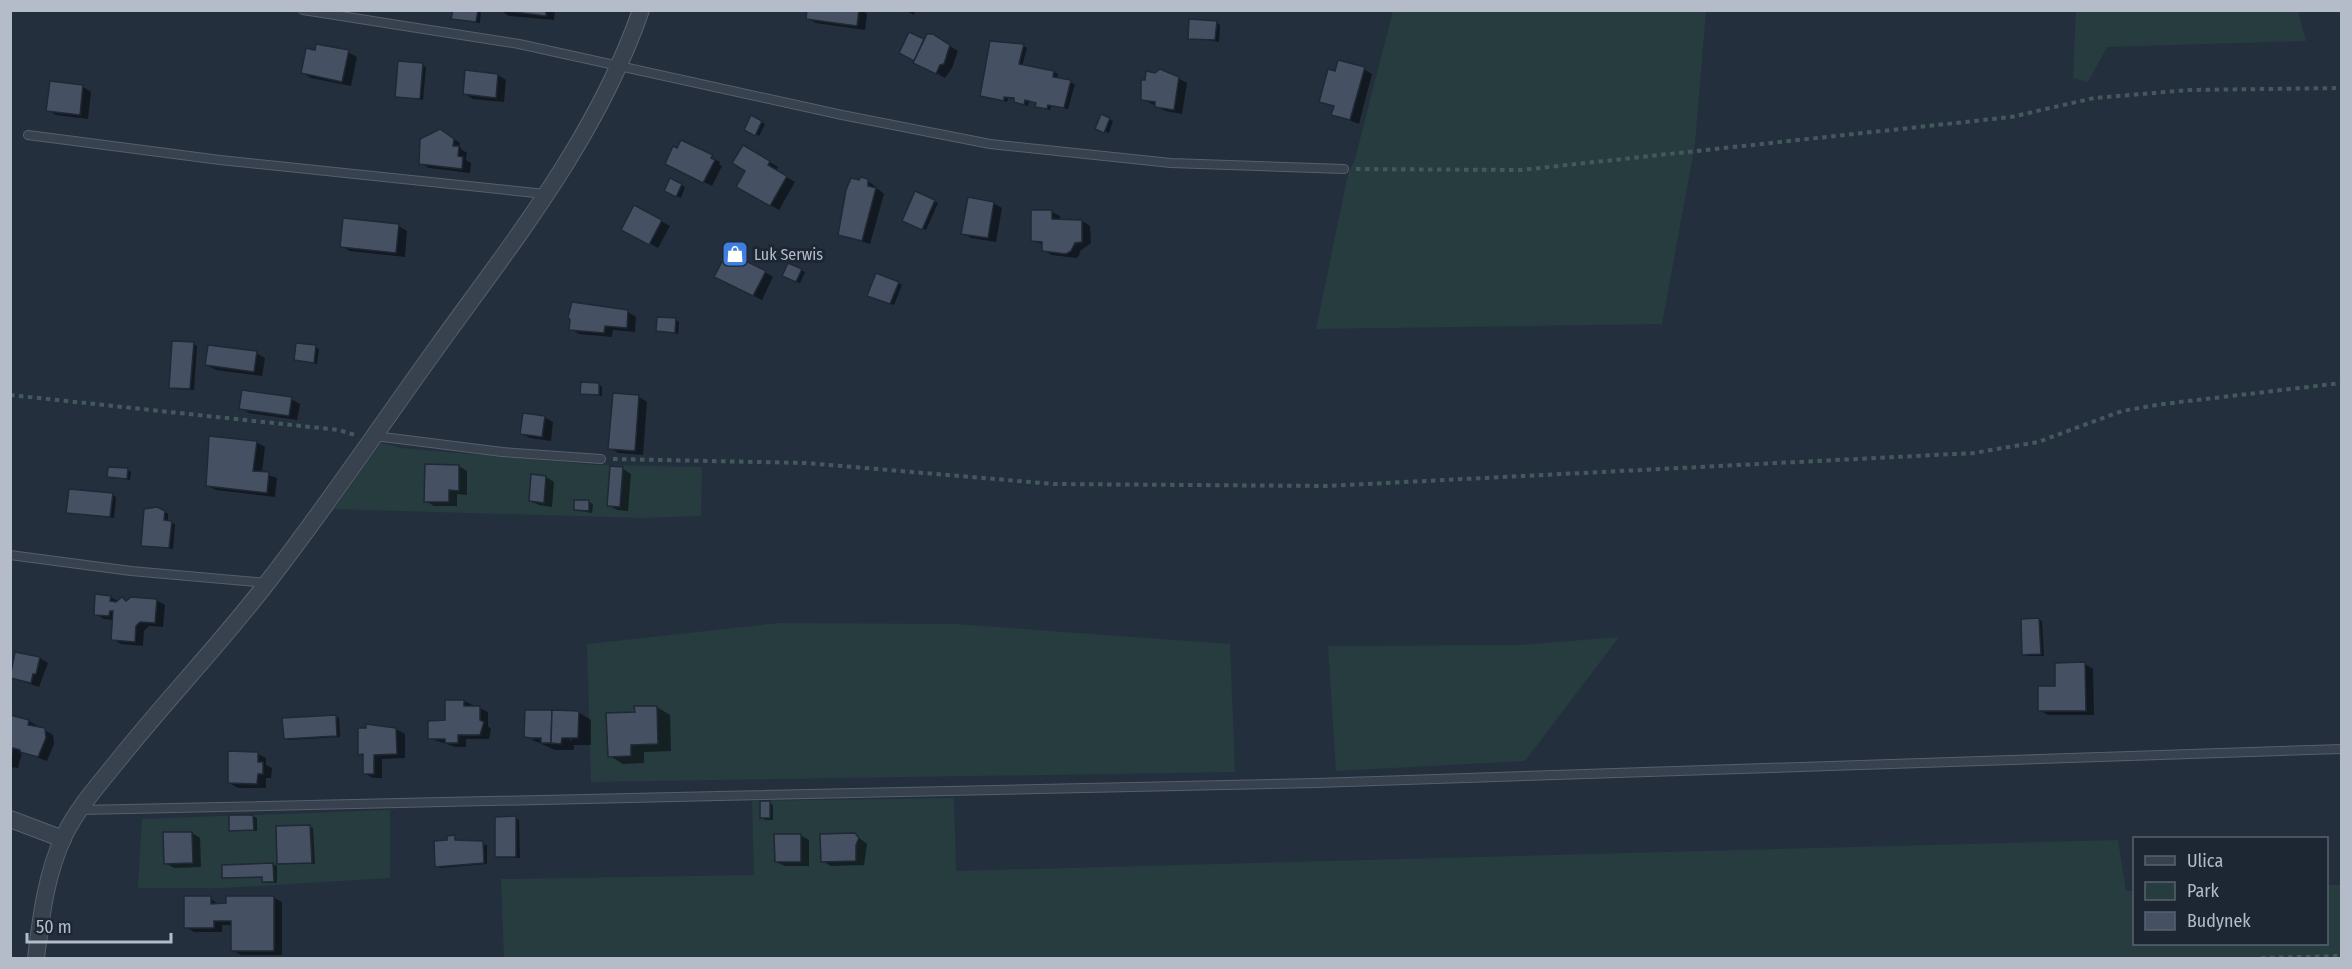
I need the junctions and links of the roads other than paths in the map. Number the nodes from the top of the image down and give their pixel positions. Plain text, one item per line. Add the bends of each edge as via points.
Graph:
1 (303, 10) edge
2 (641, 10) edge
3 (621, 65) junction
4 (28, 135) dead end
5 (1344, 169) road end
6 (545, 194) junction
7 (373, 438) junction
8 (601, 459) road end
9 (10, 555) edge
10 (267, 583) junction
11 (2342, 749) edge
12 (79, 810) junction
13 (10, 819) edge
14 (63, 838) junction
15 (36, 958) edge

1 - 3 lane via 519,44
2 - 3 street
3 - 5 lane via 990,144 1171,162
3 - 6 street via 598,113
4 - 6 lane via 220,160
6 - 7 street
7 - 8 lane
7 - 10 street
9 - 10 lane
10 - 12 street
11 - 12 lane via 1316,783
12 - 14 street
13 - 14 street
14 - 15 street via 46,893

